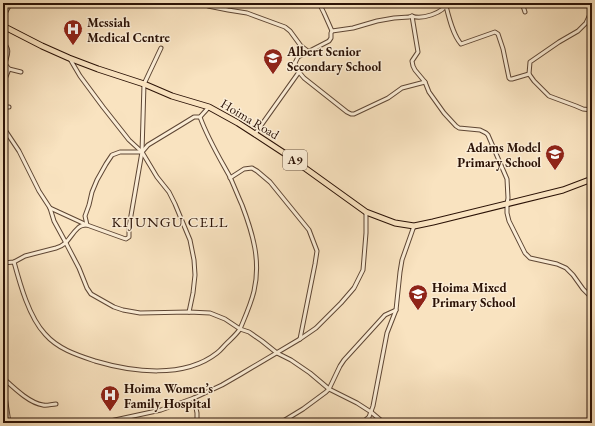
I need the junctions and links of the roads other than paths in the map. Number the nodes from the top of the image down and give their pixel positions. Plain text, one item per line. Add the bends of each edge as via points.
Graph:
1 (10, 3) edge
2 (199, 3) edge
3 (319, 3) edge
4 (522, 3) edge
5 (447, 5) edge
6 (592, 10) edge
7 (525, 12) dead end
8 (3, 16) edge
9 (412, 16) junction
10 (3, 26) edge
11 (332, 31) junction
12 (3, 42) edge
13 (161, 48) dead end
14 (309, 52) junction
15 (69, 58) junction
16 (9, 69) junction
17 (21, 72) dead end
18 (299, 72) junction
19 (529, 74) junction
20 (425, 82) junction
21 (3, 84) edge
22 (144, 84) junction
23 (3, 107) edge
24 (9, 107) dead end
25 (209, 107) junction
26 (592, 110) edge
27 (200, 117) junction
28 (3, 126) edge
29 (255, 134) junction
30 (142, 152) junction
31 (230, 178) junction
32 (592, 179) edge
33 (506, 204) junction
34 (50, 208) junction
35 (366, 212) junction
36 (88, 224) junction
37 (414, 226) junction
38 (66, 243) junction
39 (14, 262) junction
40 (3, 263) edge
41 (592, 298) edge
42 (396, 310) junction
43 (189, 312) junction
44 (240, 329) junction
45 (300, 339) junction
46 (276, 353) junction
47 (3, 378) edge
48 (3, 389) edge
49 (329, 389) junction
50 (4, 396) edge
51 (194, 398) junction
52 (56, 404) dead end
53 (371, 412) junction
54 (9, 423) edge
55 (101, 423) edge
56 (197, 423) edge
57 (280, 423) edge
58 (362, 423) edge
59 (384, 423) edge

1 - 8 street
2 - 14 street via 247,12 285,27
3 - 11 street
4 - 7 street
5 - 9 street via 435,13 422,17
5 - 19 street via 449,18 461,44 496,32 503,49 509,78
6 - 19 street via 586,23 578,31 530,62
9 - 11 street
9 - 20 street via 418,52 412,64
10 - 15 main road, Hoima Road / A9
11 - 14 street via 331,39
12 - 16 street via 8,50 5,64
13 - 22 street
14 - 18 street via 296,60
15 - 22 main road, Hoima Road / A9
15 - 30 street via 103,107
16 - 17 street
16 - 21 street
18 - 20 street via 334,103 352,114 388,98 402,88
18 - 29 street
19 - 26 street via 549,96
20 - 33 street via 429,92 456,126 480,130 488,135 507,179
22 - 25 main road, Hoima Road / A9
22 - 30 street
23 - 24 street
25 - 27 street
25 - 29 main road, Hoima Road / A9
27 - 30 street via 194,117 181,124 148,145
27 - 31 street via 205,132
28 - 34 street
29 - 35 main road, Hoima Road / A9
30 - 36 street via 120,152 108,161 92,192 85,216
30 - 36 street via 129,237 126,239
30 - 43 street via 169,192 190,240 195,275
31 - 44 street via 253,236 257,261 254,292
31 - 45 street via 244,169 252,168 257,171 270,182 309,230 316,251 315,264
32 - 33 main road, Hoima Road / A9 via 563,190
33 - 37 main road, Hoima Road / A9
33 - 41 street via 509,221 527,256 566,268
34 - 36 street
34 - 38 street
35 - 37 main road, Hoima Road / A9 via 395,223
35 - 45 street via 363,270 354,288 316,328
36 - 38 street via 79,227
37 - 42 street via 402,260
38 - 39 street
38 - 43 street via 91,294 114,307 140,313
39 - 40 street
39 - 44 street via 30,309 44,334 69,352 97,361 139,370 185,368 218,353
42 - 49 street via 385,315 344,360
42 - 53 street via 387,333
43 - 44 street via 210,313
44 - 46 street via 258,338
45 - 46 street
46 - 49 street via 291,360
46 - 51 street via 222,385
47 - 52 street via 31,401 45,406
48 - 50 street
49 - 53 street
49 - 57 street
50 - 54 street
51 - 55 street via 162,410
51 - 56 street
53 - 58 street
53 - 59 street

